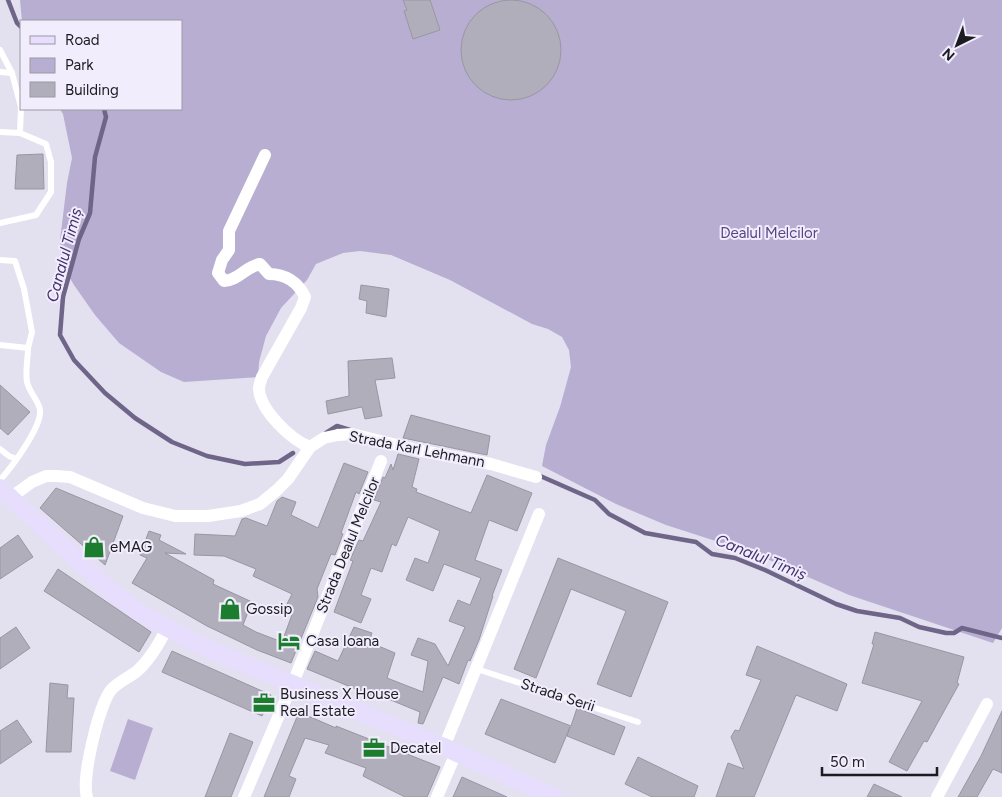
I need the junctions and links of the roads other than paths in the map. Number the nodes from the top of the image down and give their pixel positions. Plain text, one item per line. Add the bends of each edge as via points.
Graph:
1 (0, 50) edge
2 (0, 72) edge
3 (12, 73) junction
4 (20, 103) edge
5 (21, 110) edge
6 (0, 132) edge
7 (20, 133) junction
8 (265, 154) dead end
9 (0, 223) edge
10 (0, 260) edge
11 (0, 344) edge
12 (28, 348) junction
13 (310, 447) junction
14 (0, 449) edge
15 (16, 459) junction
16 (381, 460) dead end
17 (536, 477) dead end
18 (0, 480) edge
19 (5, 493) edge
20 (539, 514) dead end
21 (167, 628) junction
22 (477, 669) junction
23 (292, 684) junction
24 (987, 704) dead end
25 (638, 722) dead end
26 (450, 750) junction
27 (87, 797) edge
28 (244, 797) edge
29 (437, 797) edge
30 (554, 797) edge
31 (937, 797) edge

1 - 3 lane
2 - 3 lane
3 - 4 lane
5 - 7 lane
6 - 7 lane
7 - 9 lane via 46,144 51,162 51,192 36,214
8 - 13 street via 229,231 229,250 218,274 224,281 233,280 260,264 269,274 280,274 293,281 303,293 305,297 301,308 259,388 271,415 300,444
10 - 12 lane via 15,262 24,289 32,332
11 - 12 lane
12 - 15 lane via 27,382 40,410 38,422
13 - 17 street, Strada Karl Lehmann via 324,438 352,434
13 - 19 street, Strada Karl Lehmann via 288,479 260,504 241,511 208,516 175,516 143,508 70,477 46,476
14 - 15 lane
15 - 18 lane
16 - 23 street, Strada Dealul Melcilor
19 - 21 street via 110,590
20 - 22 street
21 - 23 street
21 - 27 street via 145,662 111,691 102,708 85,781
22 - 25 lane, Strada Serii
22 - 26 street
23 - 26 street
23 - 28 street, Strada Dealul Melcilor
24 - 31 street
26 - 29 street
26 - 30 street

